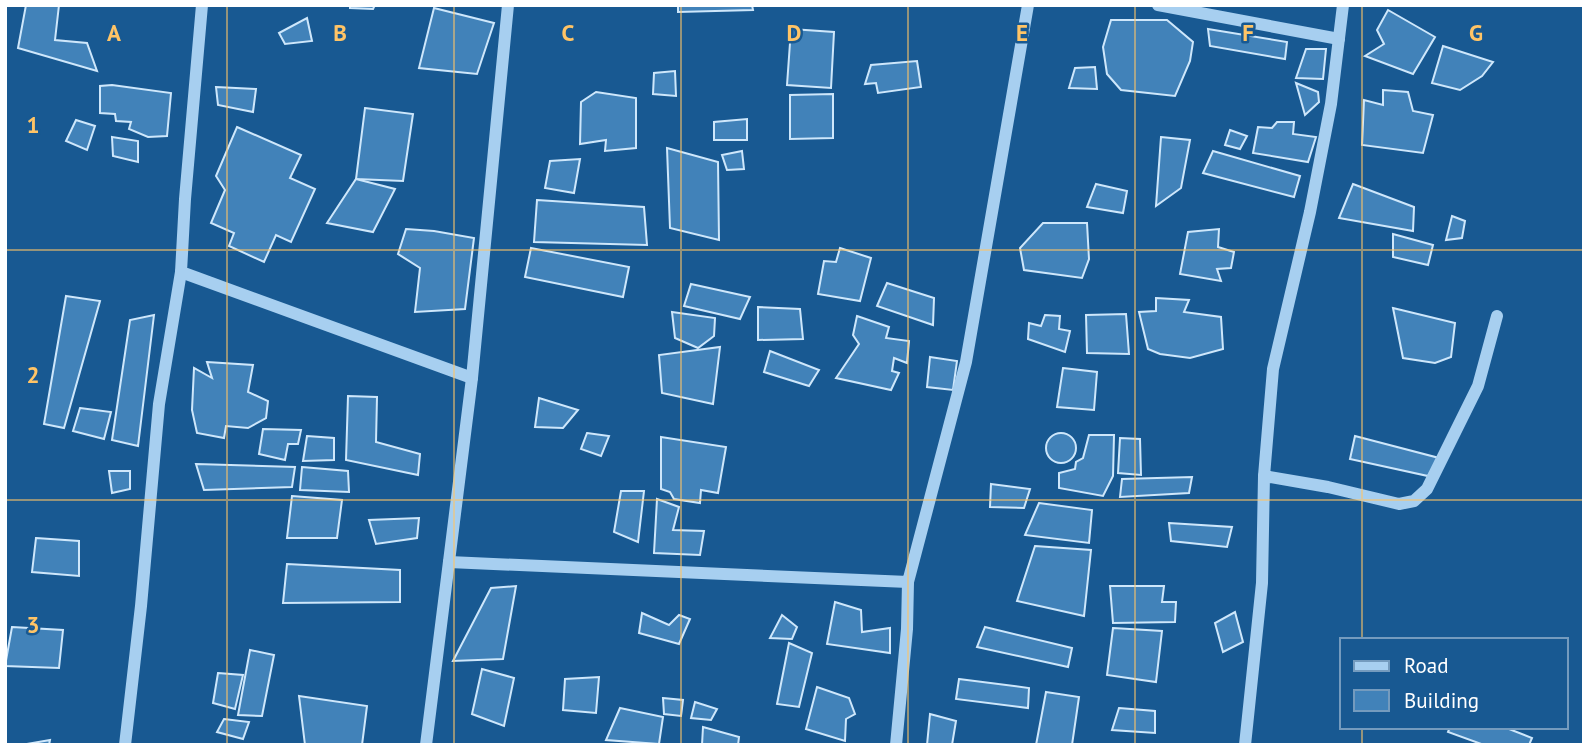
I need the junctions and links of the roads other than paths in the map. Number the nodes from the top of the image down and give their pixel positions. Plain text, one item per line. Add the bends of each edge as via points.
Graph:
1 (202, 5) edge
2 (508, 5) edge
3 (1028, 5) edge
4 (1158, 5) edge
5 (1343, 5) edge
6 (1339, 39) junction
7 (181, 272) junction
8 (1497, 316) dead end
9 (472, 378) junction
10 (1264, 476) junction
11 (449, 562) junction
12 (908, 582) junction
13 (125, 745) edge
14 (426, 745) edge
15 (896, 745) edge
16 (1245, 745) edge

1 - 7 street
2 - 9 street
3 - 12 street via 966,362
4 - 6 street
5 - 6 street
6 - 10 street via 1331,104 1273,369
7 - 9 street
7 - 13 street via 159,404
8 - 10 street via 1478,386 1427,489 1414,501 1399,504
9 - 11 street
10 - 16 street via 1262,583
11 - 12 street
11 - 14 street
12 - 15 street

